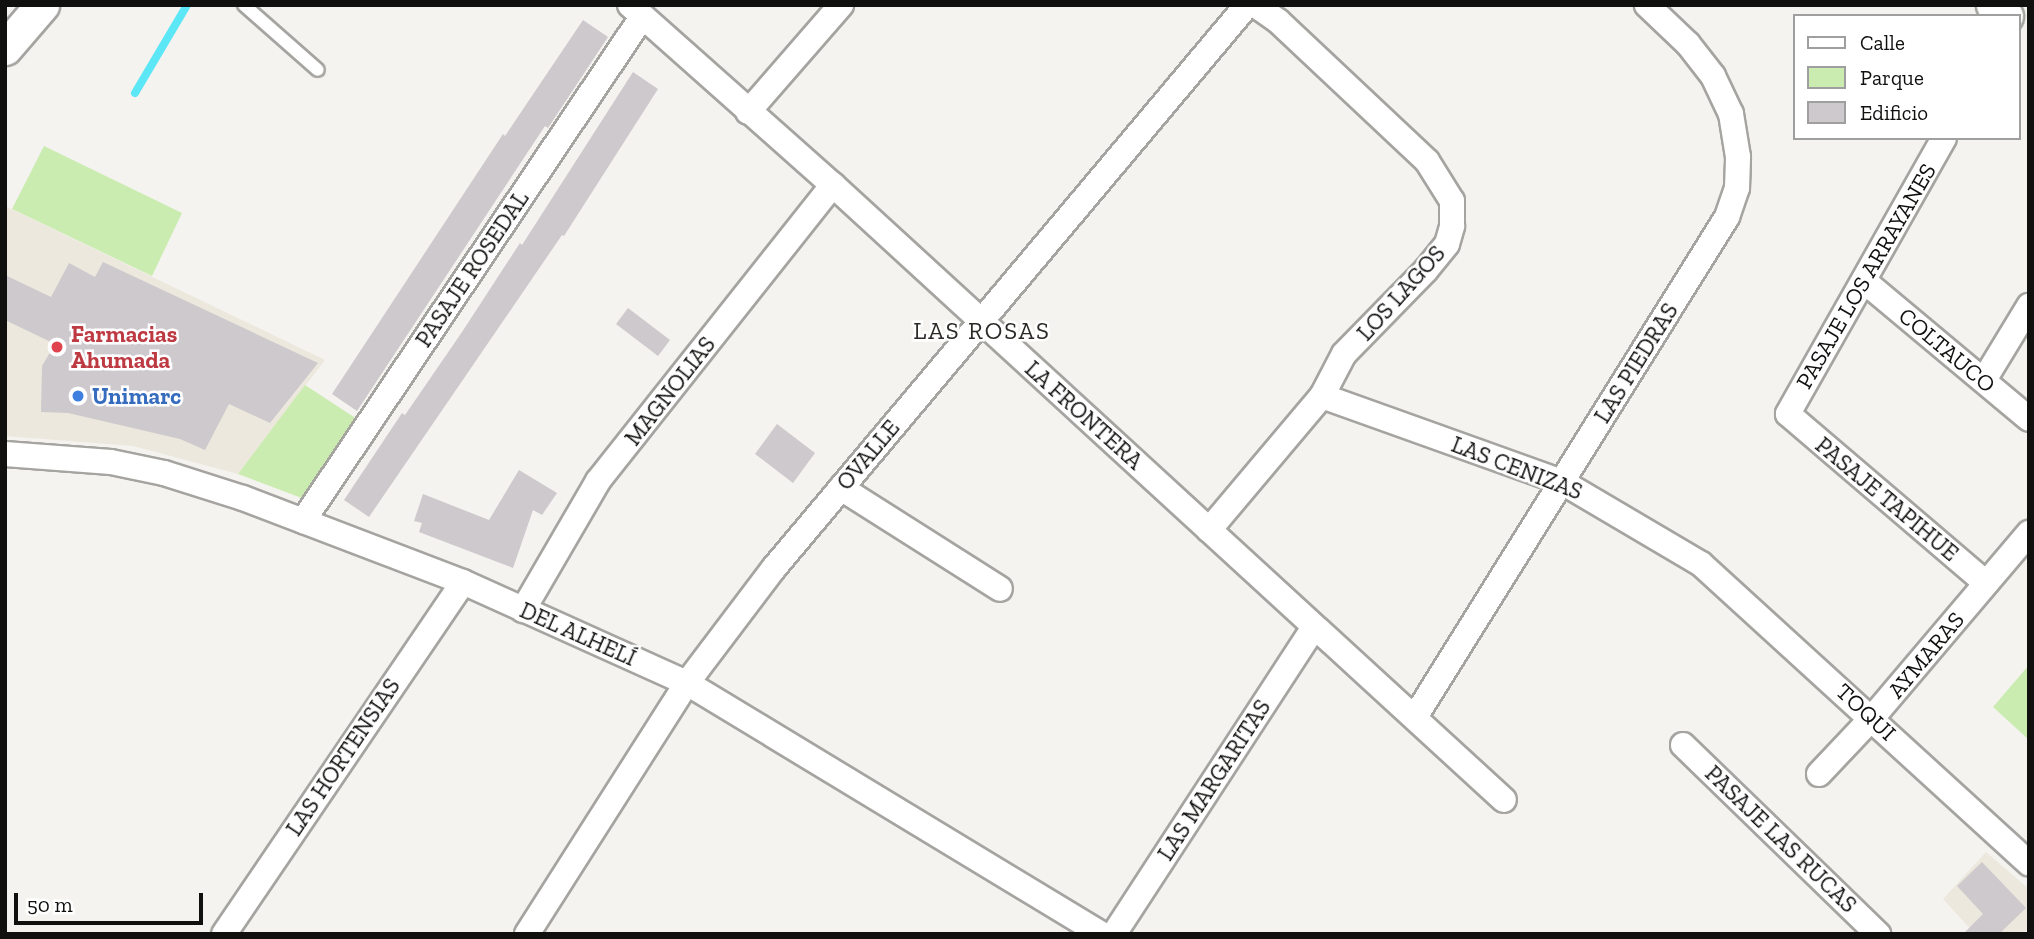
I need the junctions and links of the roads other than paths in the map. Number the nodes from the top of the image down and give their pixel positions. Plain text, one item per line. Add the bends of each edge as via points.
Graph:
1 (42, 5) edge
2 (244, 5) edge
3 (841, 5) edge
4 (1247, 5) edge
5 (1255, 5) edge
6 (1647, 5) edge
7 (636, 11) edge
8 (5, 48) edge
9 (318, 70) dead end
10 (748, 112) junction
11 (1943, 140) edge
12 (833, 185) junction
13 (1864, 281) junction
14 (2029, 306) edge
15 (979, 320) junction
16 (1984, 380) junction
17 (1322, 396) junction
18 (1788, 414) joint
19 (2029, 419) edge
20 (5, 454) edge
21 (1562, 482) junction
22 (841, 488) junction
23 (303, 521) junction
24 (1209, 530) junction
25 (2029, 533) edge
26 (1700, 564) joint
27 (463, 582) junction
28 (1986, 583) junction
29 (1000, 589) dead end
30 (523, 610) junction
31 (1314, 626) junction
32 (687, 683) junction
33 (1415, 716) junction
34 (1872, 718) junction
35 (1683, 745) dead end
36 (1819, 774) dead end
37 (1504, 800) dead end
38 (2029, 863) edge
39 (224, 934) edge
40 (527, 934) edge
41 (1102, 934) edge
42 (1114, 934) edge
43 (1878, 934) edge

1 - 8 street
2 - 9 lane
3 - 10 street
4 - 15 street, OVALLE
5 - 17 street, LOS LAGOS via 1278,21 1427,161 1452,201 1447,244 1344,354
6 - 21 street, LAS PIEDRAS via 1713,76 1731,114 1738,157 1737,188 1727,216
7 - 10 street, LA FRONTERA
7 - 23 street, PASAJE ROSEDAL
10 - 12 street, LA FRONTERA
11 - 13 street, PASAJE LOS ARRAYANES
12 - 15 street, LA FRONTERA
12 - 30 street, MAGNOLIAS via 598,481
13 - 16 street, COLTAUCO
13 - 18 street, PASAJE LOS ARRAYANES
14 - 16 street
15 - 22 street, OVALLE
15 - 24 street, LA FRONTERA
16 - 19 street, COLTAUCO
17 - 21 street, LAS CENIZAS
17 - 24 street, LOS LAGOS
18 - 28 street, PASAJE TAPIHUE
20 - 23 street, DEL ALHELÍ via 111,462 164,473
21 - 26 street, LAS CENIZAS
21 - 33 street, LAS PIEDRAS
22 - 29 street
22 - 32 street, OVALLE
23 - 27 street, DEL ALHELÍ
24 - 31 street, LA FRONTERA
25 - 28 street, AYMARAS
26 - 34 street, TOQUI
27 - 30 street, DEL ALHELÍ
27 - 39 street, LAS HORTENSIAS
28 - 34 street, AYMARAS
30 - 32 street, DEL ALHELÍ
31 - 33 street, LA FRONTERA
31 - 42 street, LAS MARGARITAS
32 - 40 street, OVALLE
32 - 41 street, DEL ALHELÍ
33 - 37 street, LA FRONTERA
34 - 36 street, AYMARAS
34 - 38 street, TOQUI
35 - 43 street, PASAJE LAS RUCAS

